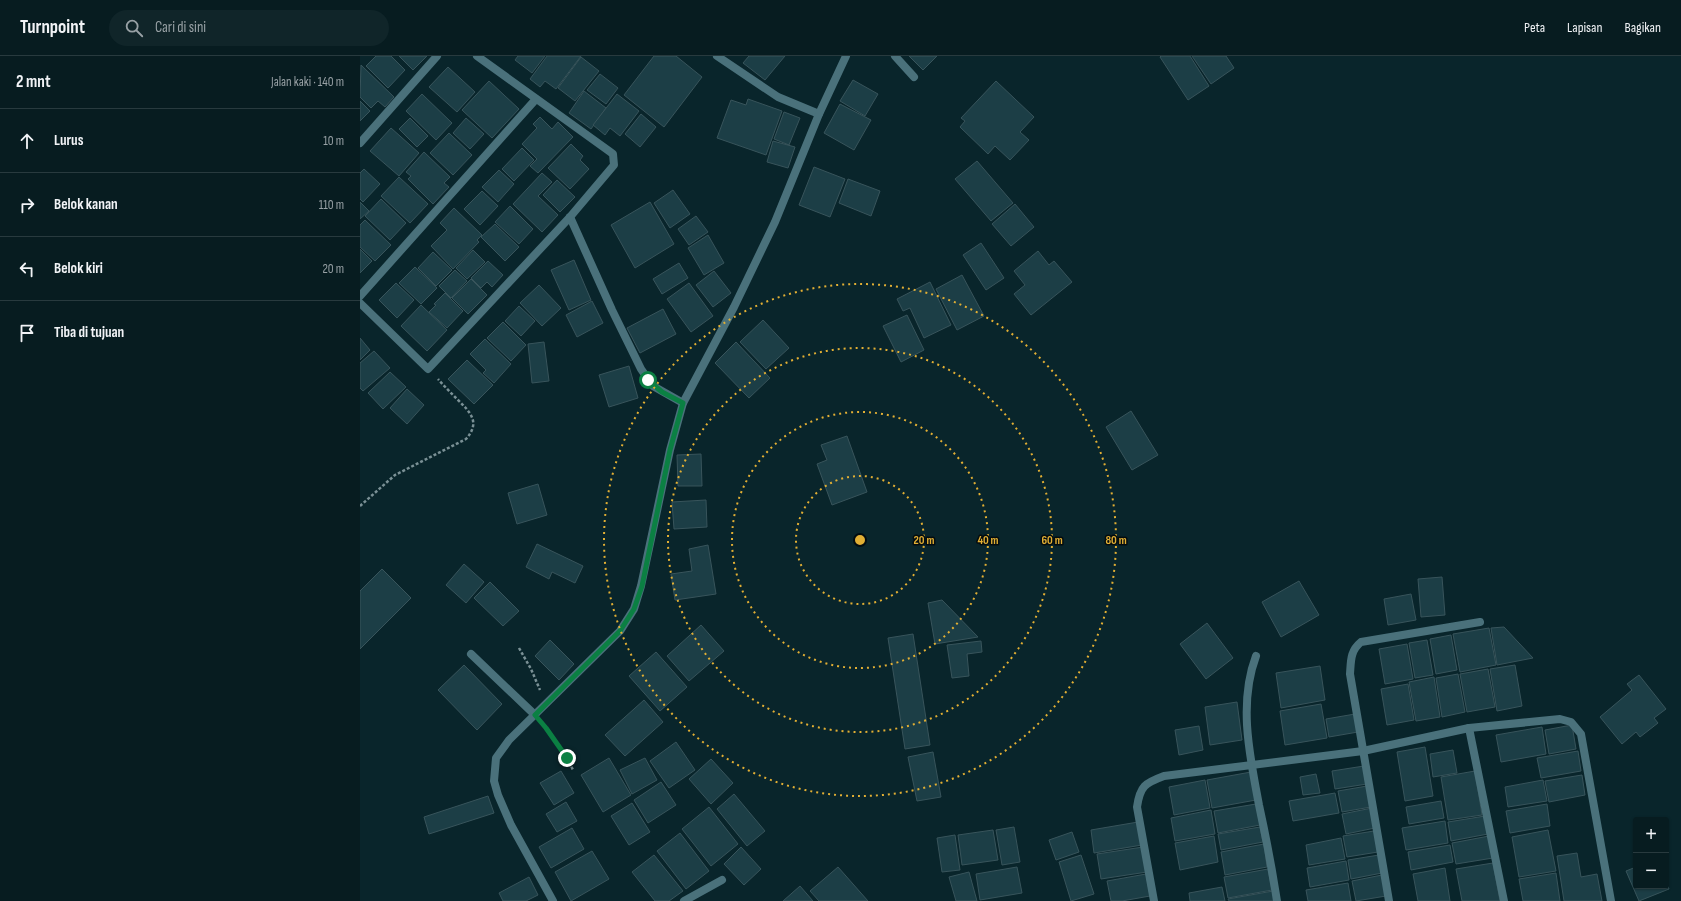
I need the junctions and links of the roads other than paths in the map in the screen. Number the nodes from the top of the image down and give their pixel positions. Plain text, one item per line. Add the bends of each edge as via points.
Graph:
1 (437, 56) edge
2 (477, 56) edge
3 (717, 56) edge
4 (846, 56) edge
5 (894, 56) edge
6 (914, 77) dead end
7 (536, 99) junction
8 (819, 114) junction
9 (360, 143) edge
10 (570, 217) junction
11 (360, 296) edge
12 (360, 303) edge
13 (683, 403) junction
14 (1480, 622) dead end
15 (471, 654) dead end
16 (1256, 656) dead end
17 (535, 715) junction
18 (1469, 728) junction
19 (1363, 751) junction
20 (1252, 765) junction
21 (722, 880) dead end
22 (553, 901) edge
23 (684, 901) edge
24 (1154, 901) edge
25 (1277, 901) edge
26 (1389, 901) edge
27 (1504, 901) edge
28 (1611, 901) edge

1 - 9 street
2 - 7 street
3 - 8 street via 778,97
4 - 8 street
5 - 6 street
7 - 10 street via 609,151 614,160 612,169
7 - 11 street
8 - 13 street via 776,222
10 - 12 street via 428,369
10 - 13 street via 641,370 653,386
13 - 17 street via 670,450 642,586 634,609 620,631
14 - 19 street via 1361,642 1354,648 1350,674
15 - 17 street
16 - 20 street via 1247,686 1247,719
17 - 22 street via 509,740 496,758 494,781 511,824
18 - 19 street
18 - 27 street
18 - 28 street via 1560,719 1571,722 1576,727 1581,734
19 - 20 street
19 - 26 street
20 - 24 street via 1164,776 1143,787 1139,793 1137,807
20 - 25 street
21 - 23 street

